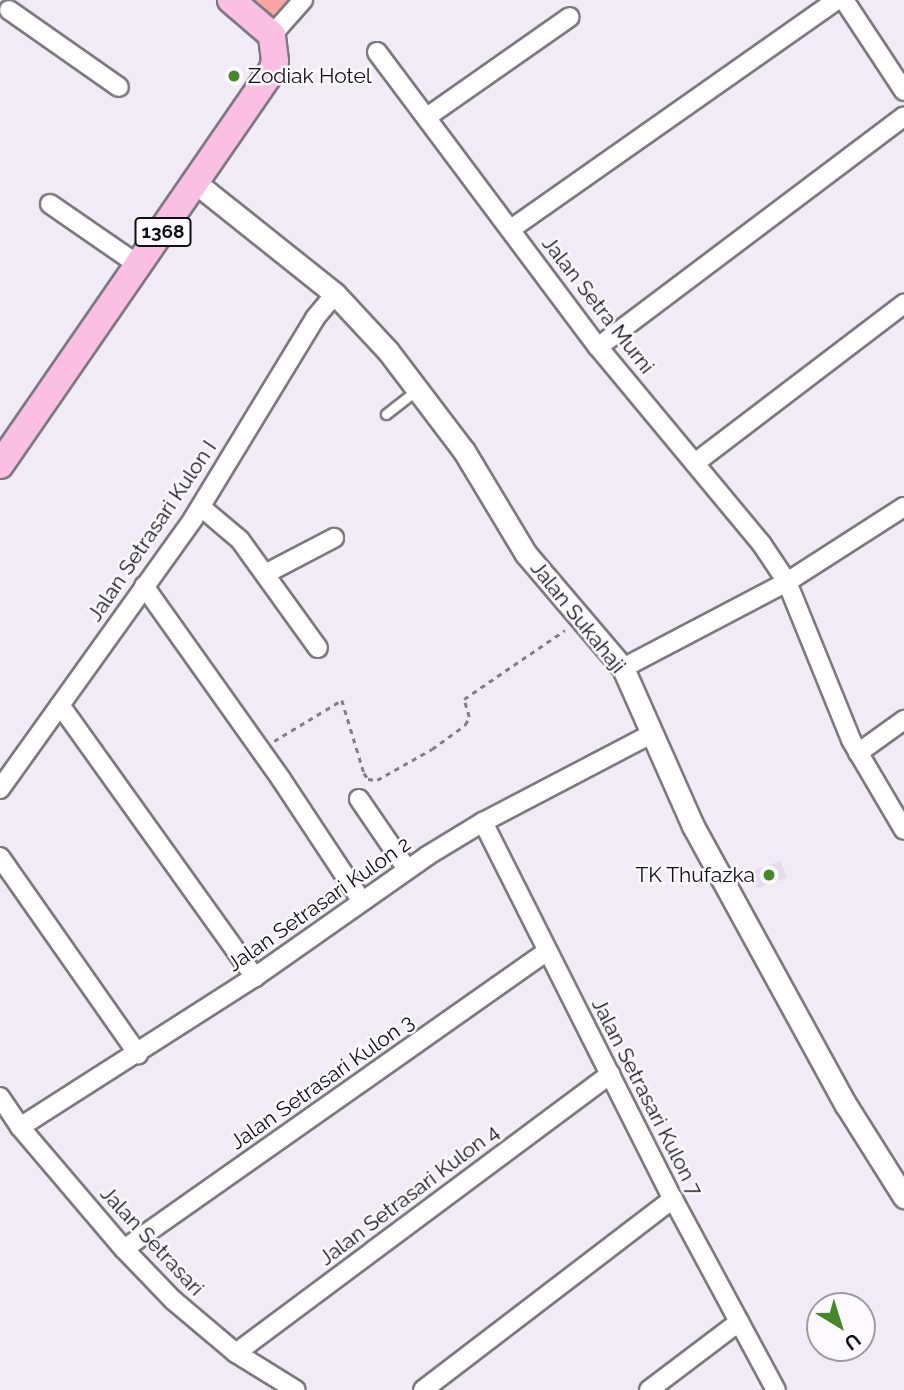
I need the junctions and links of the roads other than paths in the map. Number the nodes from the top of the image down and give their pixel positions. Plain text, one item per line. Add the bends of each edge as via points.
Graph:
1 (303, 0) edge
2 (837, 0) edge
3 (844, 0) edge
4 (245, 4) edge
5 (8, 11) edge
6 (570, 16) dead end
7 (272, 35) junction
8 (377, 52) dead end
9 (119, 87) dead end
10 (904, 91) edge
11 (904, 116) edge
12 (427, 117) junction
13 (196, 183) junction
14 (50, 204) dead end
15 (510, 229) junction
16 (140, 266) junction
17 (335, 294) junction
18 (904, 304) edge
19 (598, 347) junction
20 (419, 389) junction
21 (387, 414) dead end
22 (695, 463) junction
23 (0, 465) edge
24 (201, 507) junction
25 (904, 507) edge
26 (334, 538) dead end
27 (265, 574) junction
28 (787, 582) junction
29 (145, 586) junction
30 (318, 648) dead end
31 (623, 668) junction
32 (60, 705) junction
33 (904, 720) edge
34 (653, 733) junction
35 (858, 753) junction
36 (0, 789) edge
37 (359, 799) dead end
38 (483, 822) junction
39 (904, 830) edge
40 (0, 858) edge
41 (407, 869) junction
42 (361, 900) junction
43 (546, 952) junction
44 (255, 977) junction
45 (138, 1054) junction
46 (610, 1074) junction
47 (0, 1097) edge
48 (20, 1127) junction
49 (904, 1197) edge
50 (673, 1199) junction
51 (124, 1249) junction
52 (739, 1322) junction
53 (236, 1353) junction
54 (296, 1390) edge
55 (423, 1390) edge
56 (649, 1390) edge
57 (776, 1390) edge

1 - 7 street
2 - 15 street
3 - 10 street
4 - 7 main road
5 - 9 street
6 - 12 street
7 - 13 main road, 1368 via 272,71
8 - 12 street, Jalan Setra Murni
11 - 19 street
12 - 15 street, Jalan Setra Murni
13 - 16 main road, 1368
13 - 17 street, Jalan Sukahaji
14 - 16 street
15 - 19 street, Jalan Setra Murni
16 - 23 main road, 1368
17 - 20 street, Jalan Sukahaji
17 - 24 street, Jalan Setrasari Kulon I via 315,318
18 - 22 street
19 - 22 street, Jalan Setra Murni
20 - 21 lane
20 - 31 street, Jalan Sukahaji via 464,451 526,554
22 - 28 street, Jalan Setra Murni
24 - 27 street via 240,540
24 - 29 street, Jalan Setrasari Kulon I
25 - 28 street
26 - 27 street
27 - 30 street
28 - 31 street
28 - 35 street, Jalan Setra Murni
29 - 32 street, Jalan Setrasari Kulon I
29 - 42 street
31 - 34 street, Jalan Sukahaji
32 - 36 street, Jalan Setrasari Kulon I
32 - 44 street
33 - 35 street
34 - 38 street, Jalan Setrasari Kulon 2
34 - 49 street, Jalan Sukahaji via 700,839 846,1105
35 - 39 street, Jalan Setra Murni
37 - 41 street
38 - 41 street, Jalan Setrasari Kulon 2
38 - 43 street, Jalan Setrasari Kulon 7
40 - 45 street
41 - 42 street, Jalan Setrasari Kulon 2
42 - 44 street, Jalan Setrasari Kulon 2
43 - 46 street, Jalan Setrasari Kulon 7
43 - 51 street, Jalan Setrasari Kulon 3
44 - 45 street, Jalan Setrasari Kulon 2
45 - 48 street, Jalan Setrasari Kulon 2
46 - 50 street, Jalan Setrasari Kulon 7
46 - 53 street, Jalan Setrasari Kulon 4
47 - 48 street, Jalan Setrasari
48 - 51 street, Jalan Setrasari
50 - 52 street, Jalan Setrasari Kulon 7
50 - 55 street
51 - 53 street, Jalan Setrasari via 173,1300
52 - 56 street
52 - 57 street, Jalan Setrasari Kulon 7
53 - 54 street, Jalan Setrasari

